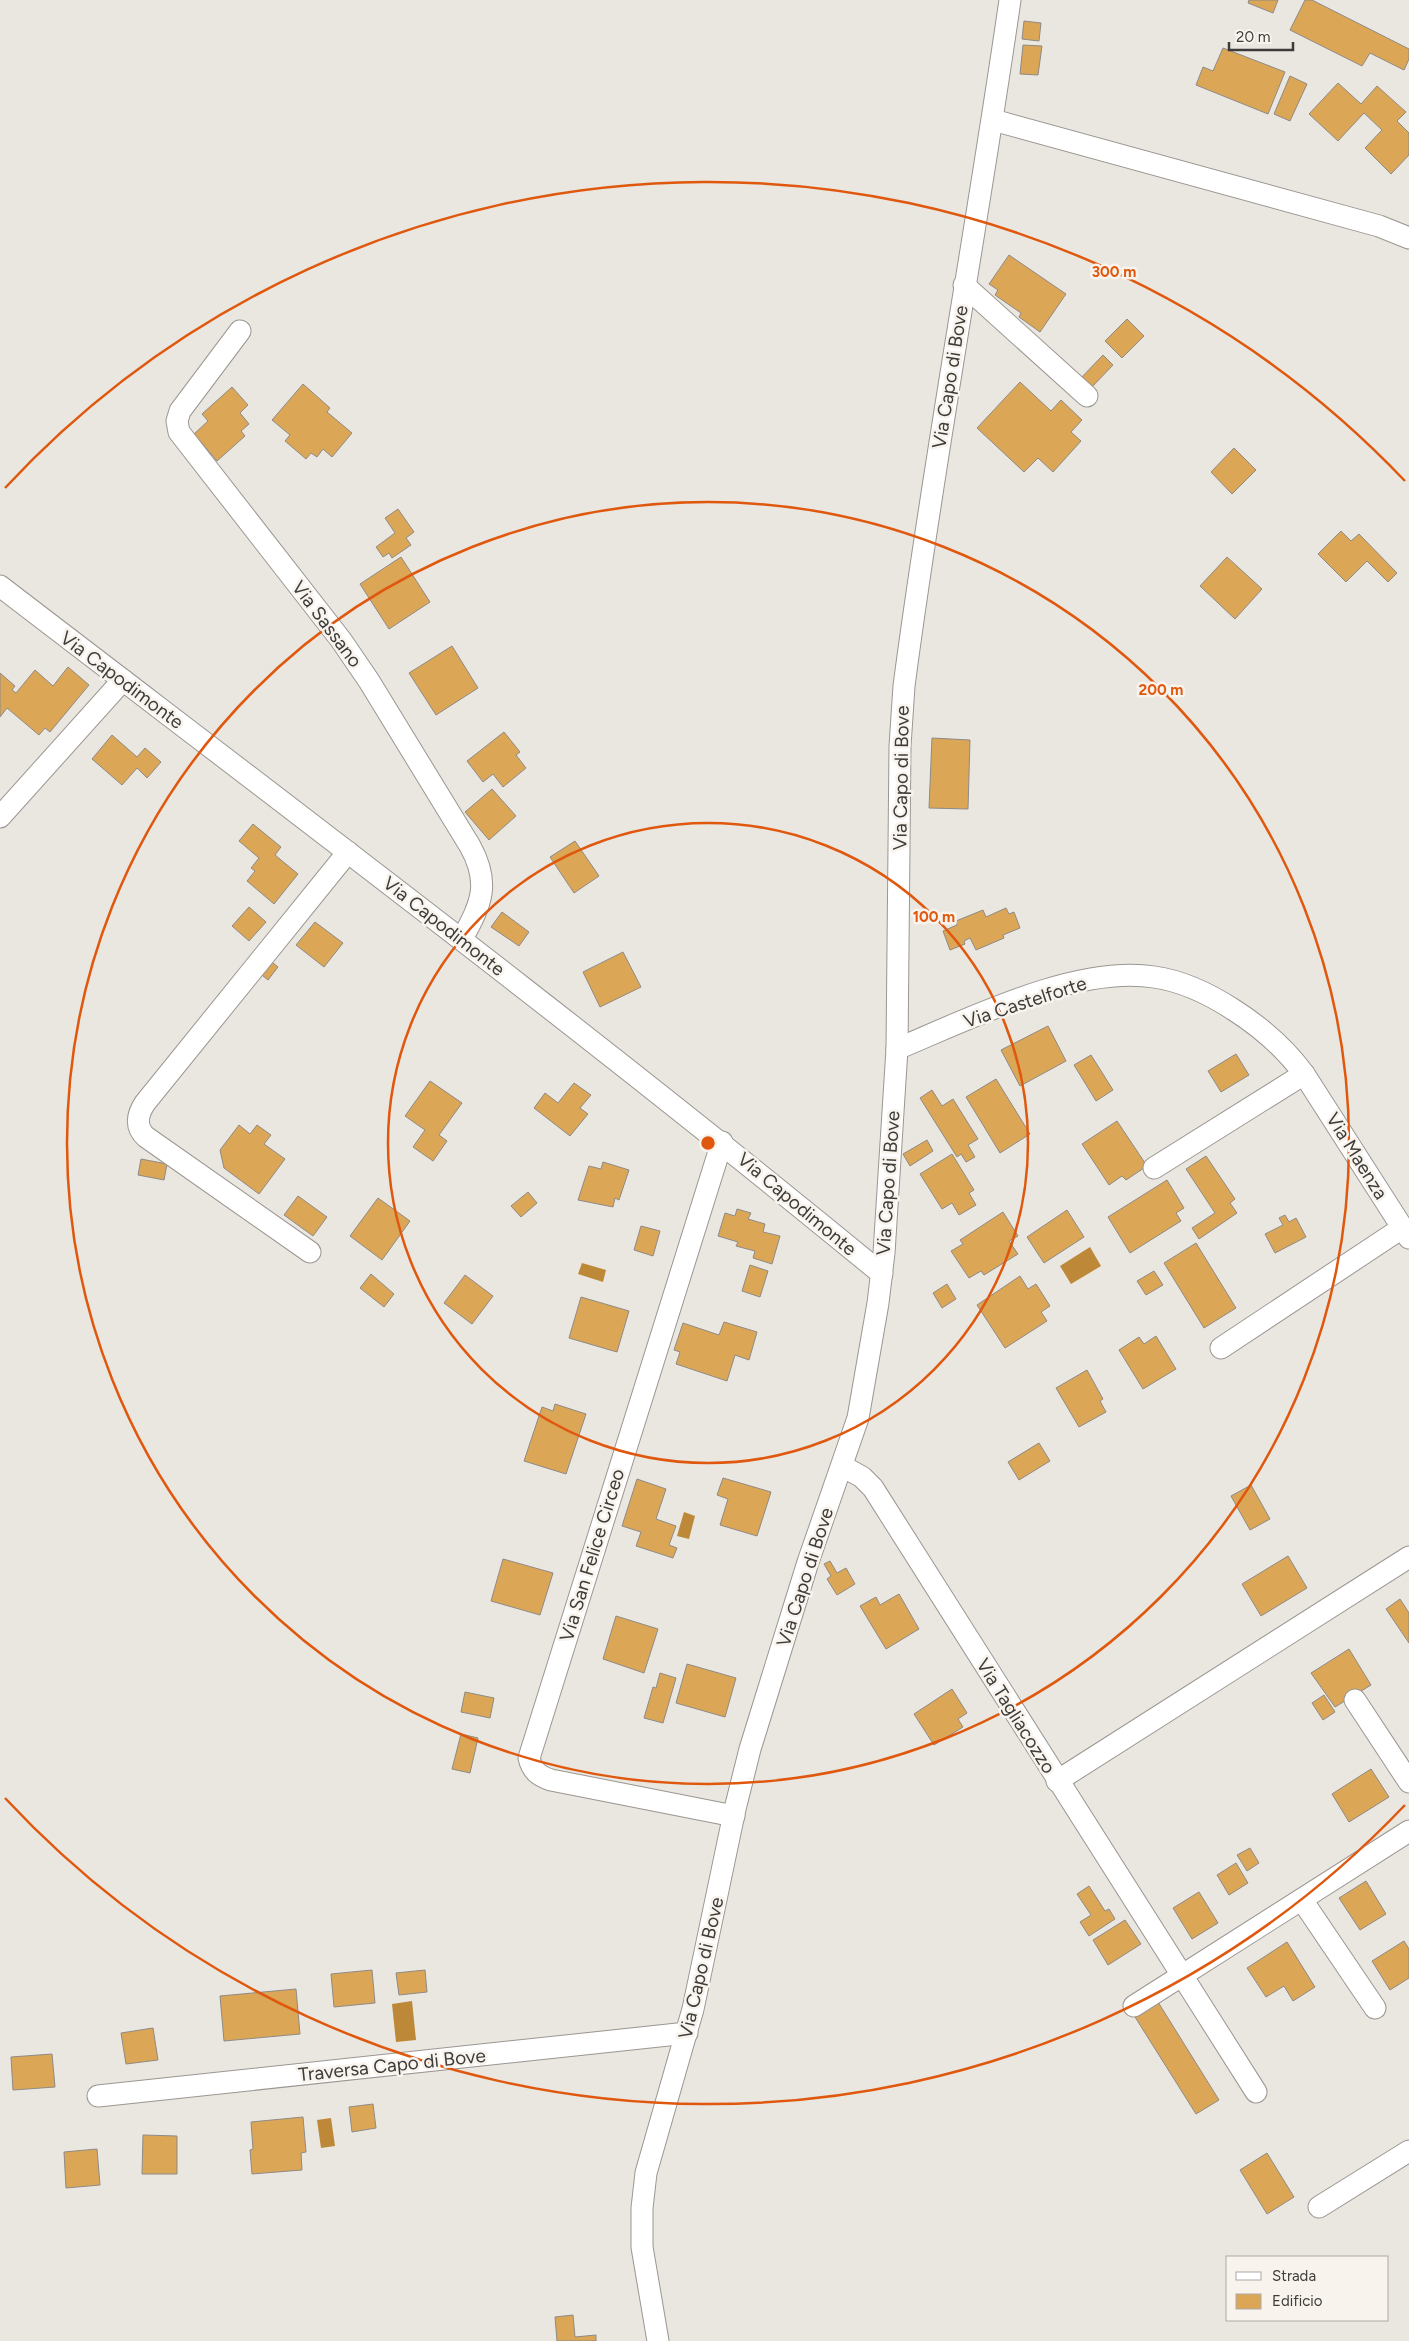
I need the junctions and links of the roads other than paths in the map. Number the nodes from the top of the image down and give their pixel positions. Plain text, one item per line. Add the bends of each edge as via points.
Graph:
1 (1010, 0) edge
2 (993, 120) junction
3 (1409, 238) edge
4 (964, 285) junction
5 (240, 331) dead end
6 (1087, 396) dead end
7 (0, 586) edge
8 (123, 680) junction
9 (0, 817) edge
10 (348, 852) junction
11 (462, 939) junction
12 (897, 1049) junction
13 (1304, 1074) junction
14 (722, 1142) junction
15 (1154, 1168) dead end
16 (1406, 1233) edge
17 (310, 1252) dead end
18 (882, 1274) junction
19 (1221, 1348) dead end
20 (842, 1466) junction
21 (1409, 1557) edge
22 (1355, 1700) dead end
23 (1057, 1782) junction
24 (1409, 1782) edge
25 (734, 1816) junction
26 (1409, 1831) edge
27 (1302, 1900) junction
28 (1182, 1976) junction
29 (1134, 2006) dead end
30 (1374, 2008) dead end
31 (687, 2033) junction
32 (1256, 2092) dead end
33 (98, 2096) dead end
34 (1409, 2151) edge
35 (1319, 2207) dead end
36 (658, 2341) edge

1 - 2 street, Via Capo di Bove
2 - 3 street via 1379,226
2 - 4 street, Via Capo di Bove
4 - 6 street
4 - 12 street, Via Capo di Bove via 902,704
5 - 11 street, Via Sassano via 180,411 178,432 341,640 470,846 480,867 483,888 476,913
7 - 8 street, Via Capodimonte
8 - 9 street
8 - 10 street, Via Capodimonte
10 - 11 street, Via Capodimonte
10 - 17 street via 145,1103 138,1121 146,1137
11 - 14 street, Via Capodimonte
12 - 13 street, Via Castelforte via 1042,992 1090,980 1139,975 1186,986 1226,1005 1269,1035
12 - 18 street, Via Capo di Bove
13 - 15 street
13 - 16 street, Via Maenza
14 - 18 street, Via Capodimonte
14 - 25 street, Via San Felice Circeo via 529,1758 536,1773 551,1780
16 - 19 street
18 - 20 street, Via Capo di Bove via 862,1402
20 - 23 street, Via Tagliacozzo via 862,1477 873,1488
20 - 25 street, Via Capo di Bove via 808,1562
21 - 23 street
22 - 24 street
23 - 28 street, Via Tagliacozzo
25 - 31 street, Via Capo di Bove
26 - 27 street
27 - 28 street
27 - 30 street
28 - 29 street
28 - 32 street, Via Tagliacozzo
31 - 33 street, Traversa Capo di Bove
31 - 36 street, Via Capo di Bove via 650,2156 642,2200 642,2247
34 - 35 street

